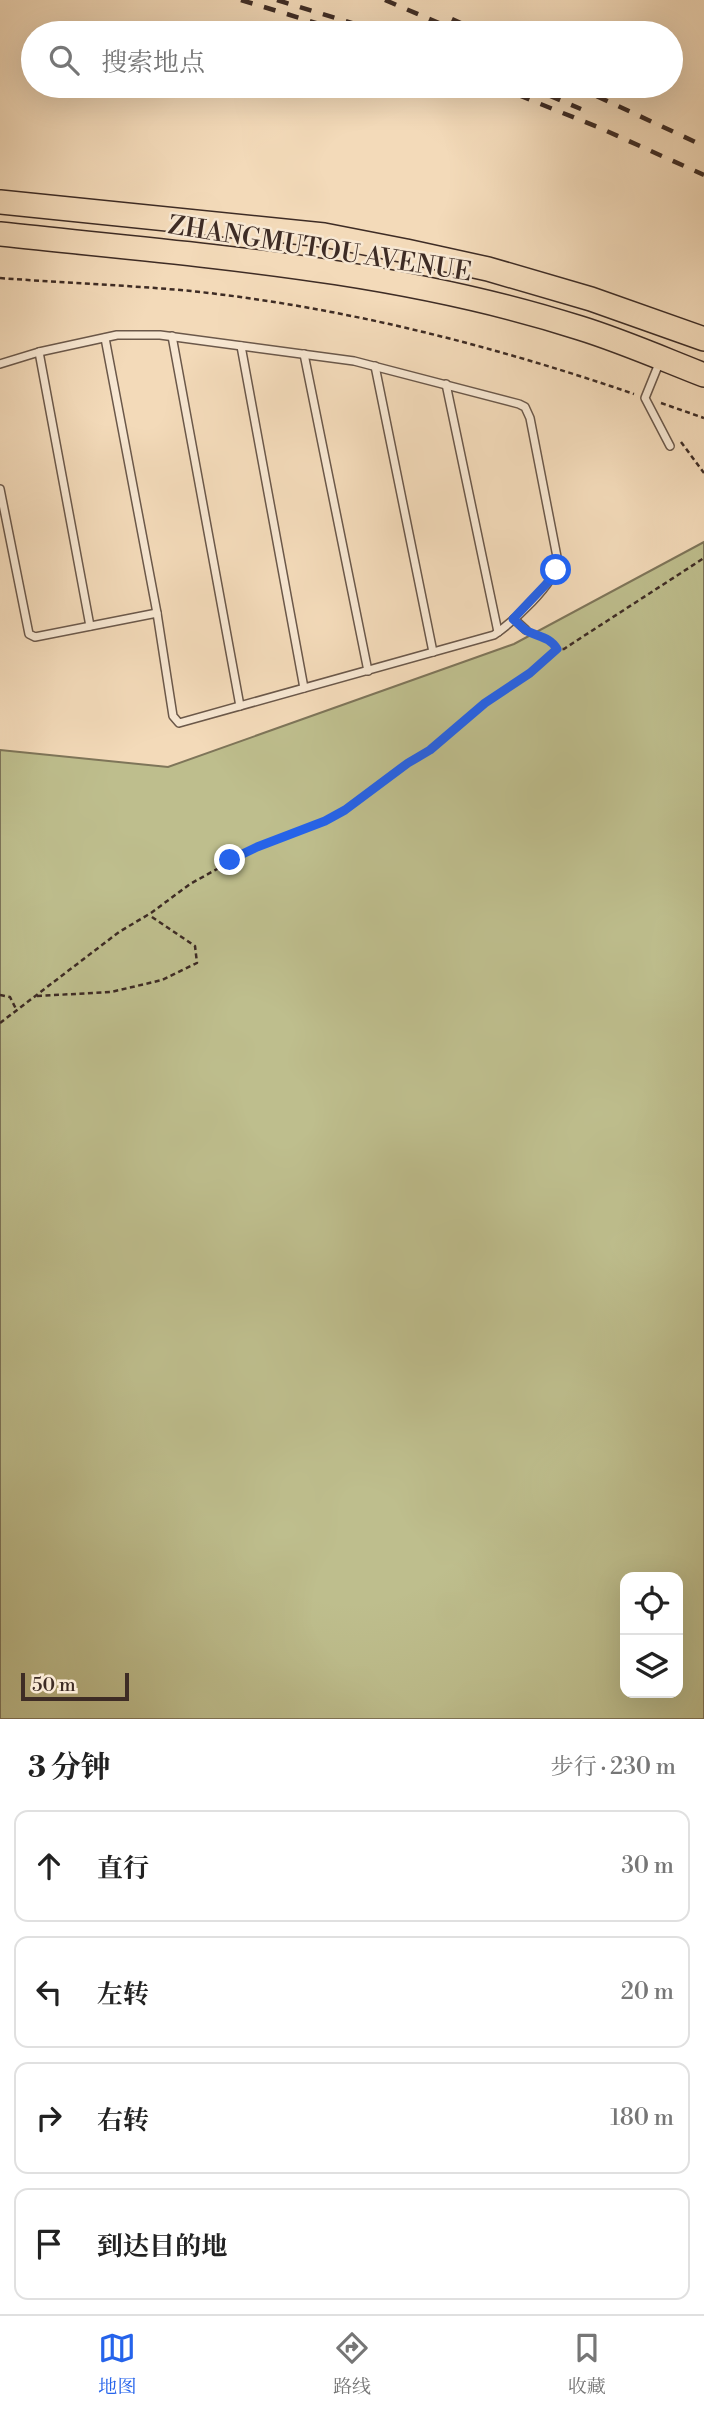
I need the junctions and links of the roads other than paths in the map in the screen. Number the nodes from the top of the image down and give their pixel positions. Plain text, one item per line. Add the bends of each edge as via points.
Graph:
1 (0, 202) edge
2 (0, 234) edge
3 (172, 336) junction
4 (105, 338) junction
5 (704, 339) edge
6 (241, 346) junction
7 (39, 352) junction
8 (304, 354) junction
9 (661, 359) junction
10 (0, 364) edge
11 (375, 366) junction
12 (704, 375) edge
13 (446, 384) junction
14 (670, 446) dead end
15 (0, 489) edge
16 (157, 613) junction
17 (513, 619) junction
18 (90, 626) junction
19 (526, 630) road end
20 (498, 632) junction
21 (433, 652) junction
22 (368, 671) junction
23 (304, 688) junction
24 (240, 706) junction

1 - 5 main road, ZHANGMUTOU AVENUE via 324,236 406,251 591,299
2 - 9 main road, ZHANGMUTOU AVENUE via 235,259 387,281 581,328
3 - 4 lane
3 - 6 lane
3 - 24 lane
4 - 7 lane
4 - 16 lane
6 - 8 lane
6 - 23 lane
7 - 10 lane
7 - 18 lane
8 - 11 lane
8 - 22 lane
9 - 12 main road, ZHANGMUTOU AVENUE
9 - 14 lane via 645,398
11 - 13 lane
11 - 21 lane
13 - 17 lane via 519,404 530,418 558,562 552,578
13 - 20 lane
15 - 18 lane via 29,634
16 - 18 lane
16 - 24 lane via 176,722
17 - 19 lane
17 - 20 lane
20 - 21 lane
21 - 22 lane
22 - 23 lane
23 - 24 lane

